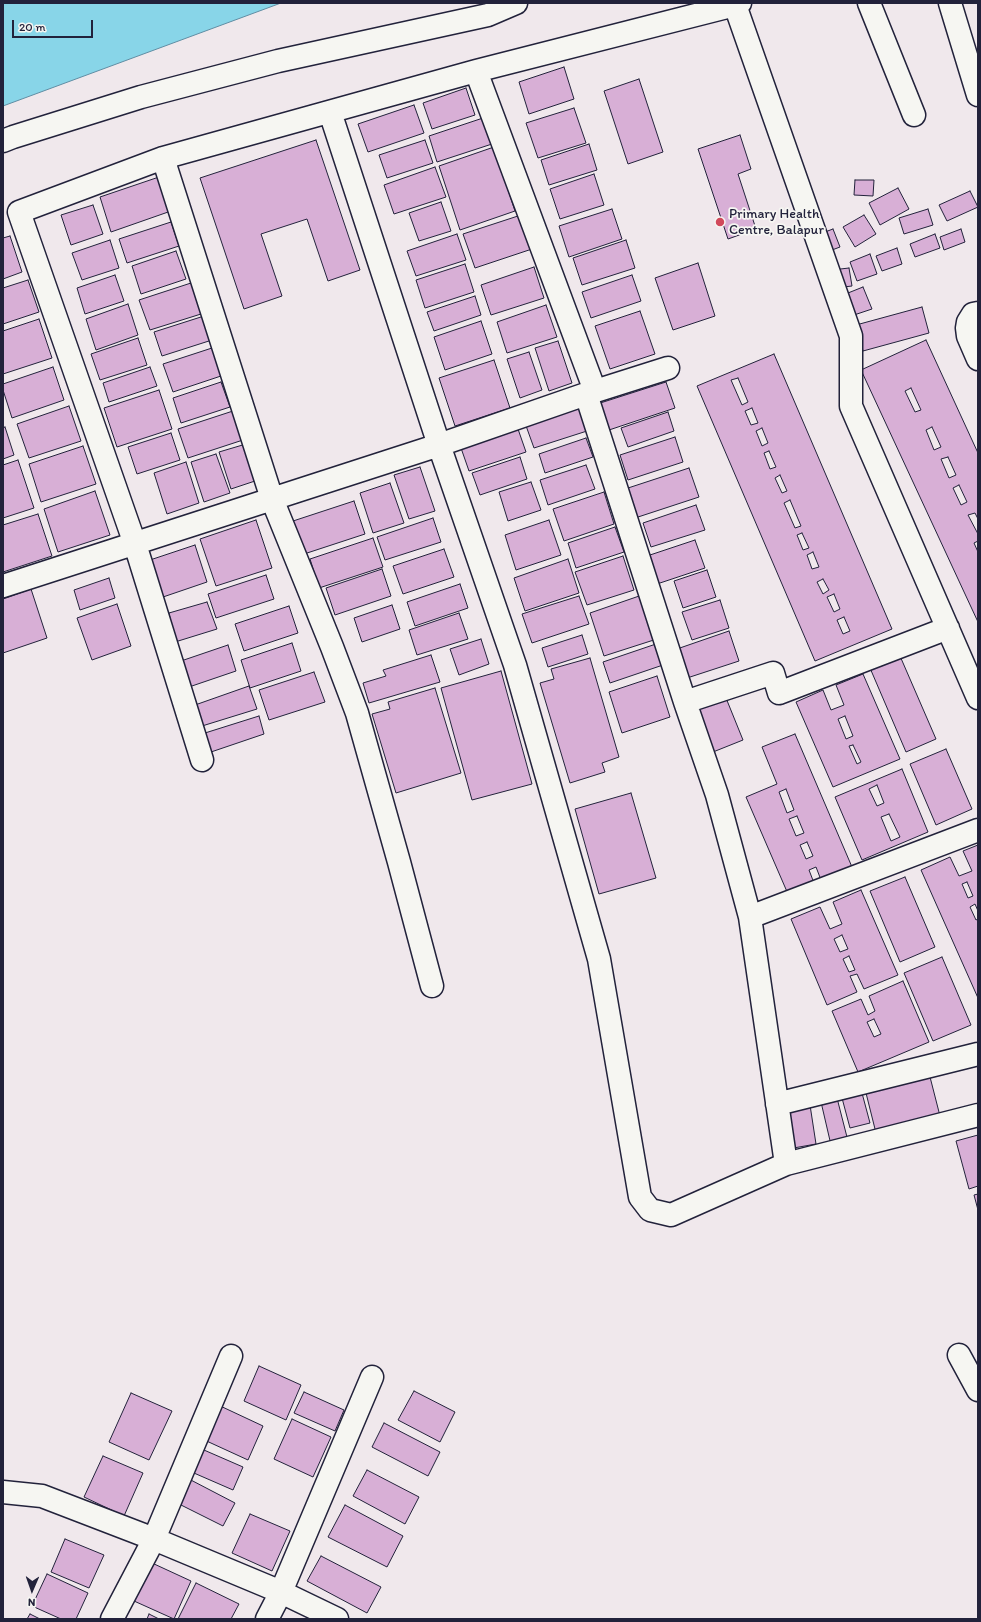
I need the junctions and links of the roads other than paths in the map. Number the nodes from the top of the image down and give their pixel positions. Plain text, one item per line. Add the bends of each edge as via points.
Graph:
1 (516, 3) edge
2 (870, 3) edge
3 (950, 3) edge
4 (738, 4) edge
5 (476, 71) junction
6 (978, 95) edge
7 (330, 112) junction
8 (914, 115) dead end
9 (3, 141) edge
10 (163, 158) junction
11 (11, 215) edge
12 (978, 314) edge
13 (978, 359) edge
14 (668, 368) dead end
15 (591, 392) junction
16 (439, 445) junction
17 (272, 499) junction
18 (136, 544) junction
19 (3, 586) edge
20 (948, 628) junction
21 (978, 698) edge
22 (685, 702) junction
23 (202, 760) dead end
24 (978, 830) edge
25 (750, 917) junction
26 (432, 986) dead end
27 (978, 1054) edge
28 (777, 1104) junction
29 (978, 1115) edge
30 (786, 1164) junction
31 (959, 1355) dead end
32 (231, 1356) dead end
33 (372, 1377) dead end
34 (978, 1390) edge
35 (3, 1492) edge
36 (154, 1539) junction
37 (281, 1592) junction
38 (112, 1619) edge
39 (267, 1619) edge
40 (337, 1619) edge

1 - 9 street via 488,15 278,61 141,97
2 - 8 street
3 - 6 street
4 - 5 street
4 - 20 street via 851,336 851,406
5 - 7 street
5 - 15 street
7 - 10 street
7 - 16 street
10 - 11 street
10 - 17 street
11 - 18 street
12 - 13 street via 973,314 967,328
14 - 15 street
15 - 16 street
15 - 22 street
16 - 17 street
16 - 30 street via 515,665 599,959 640,1196 650,1210 671,1215
17 - 18 street
17 - 26 street via 357,713
18 - 19 street
18 - 23 street
20 - 21 street
20 - 22 street via 779,693 773,673
22 - 25 street via 717,795
24 - 25 street
25 - 28 street
27 - 28 street
28 - 30 street
29 - 30 street
31 - 34 street
32 - 36 street
33 - 37 street
35 - 36 street via 42,1496
36 - 37 street
36 - 38 street
37 - 39 street
37 - 40 street

